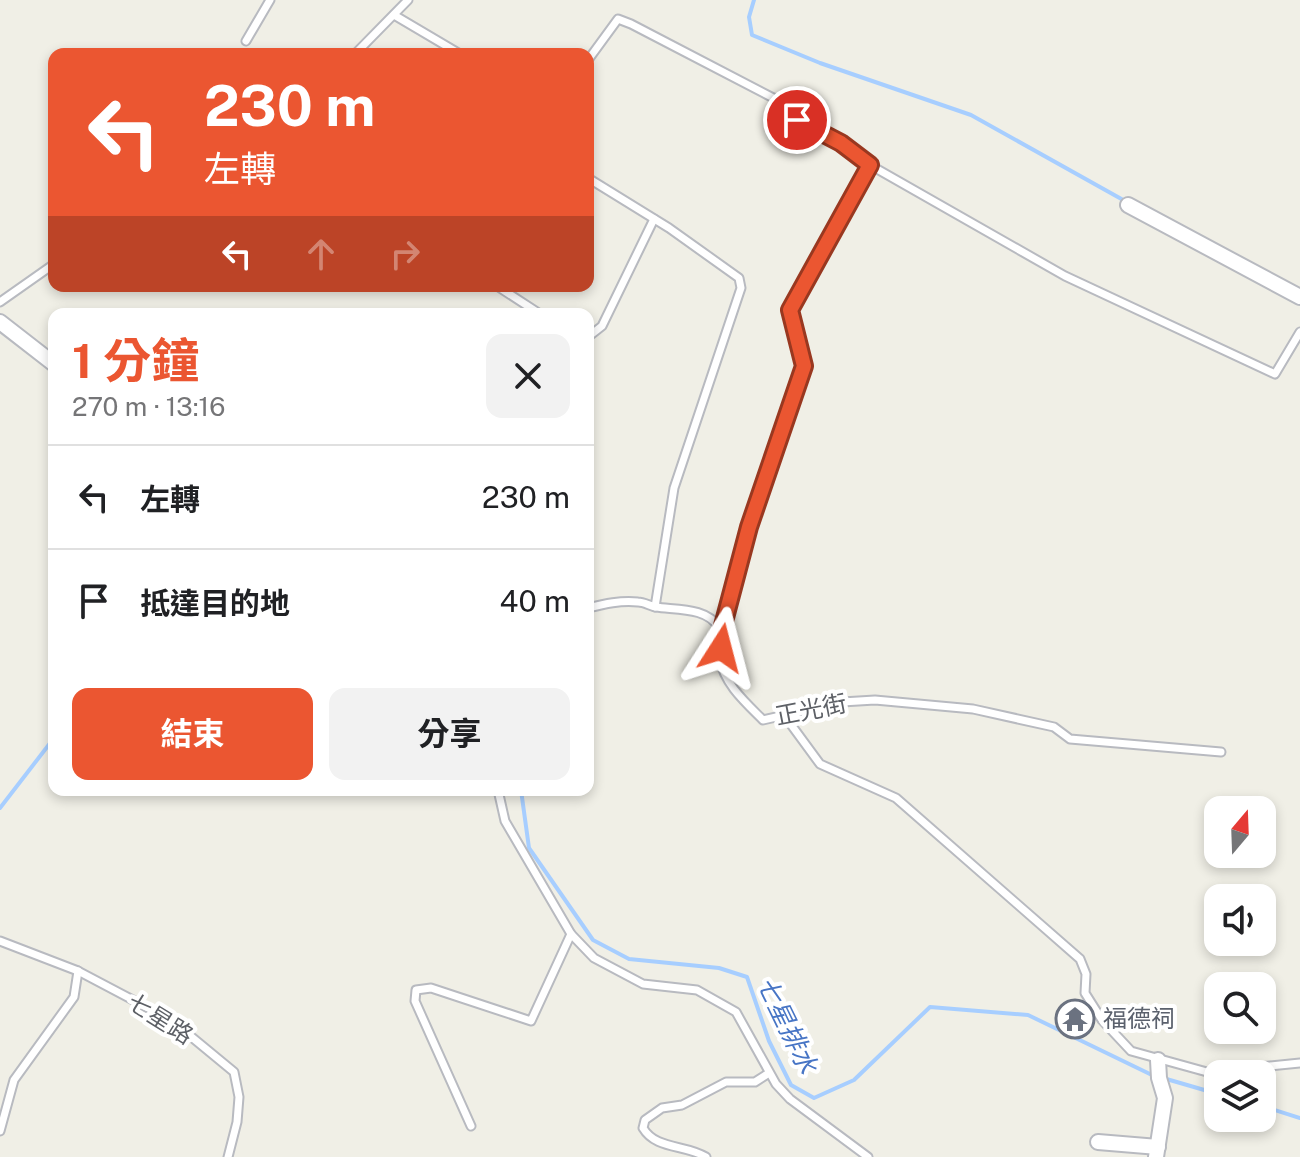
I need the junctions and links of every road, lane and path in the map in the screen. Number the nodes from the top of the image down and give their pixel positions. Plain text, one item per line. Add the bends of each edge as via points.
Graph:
1 (270, 0) edge
2 (408, 0) edge
3 (394, 15) junction
4 (246, 41) dead end
5 (361, 48) edge
6 (450, 48) edge
7 (594, 52) edge
8 (870, 165) junction
9 (594, 182) edge
10 (1128, 205) dead end
11 (654, 219) junction
12 (48, 268) edge
13 (506, 292) edge
14 (1300, 297) edge
15 (0, 302) edge
16 (531, 308) edge
17 (0, 322) edge
18 (594, 332) edge
19 (1300, 332) edge
20 (48, 359) edge
21 (594, 607) edge
22 (655, 607) junction
23 (721, 633) junction
24 (784, 715) junction
25 (1221, 752) dead end
26 (499, 796) edge
27 (571, 934) junction
28 (0, 941) edge
29 (78, 971) junction
30 (1158, 1060) junction
31 (1300, 1063) edge
32 (769, 1073) junction
33 (471, 1126) dead end
34 (0, 1131) edge
35 (1098, 1142) dead end
36 (1157, 1152) edge
37 (228, 1157) edge
38 (706, 1157) edge
39 (868, 1157) edge

1 - 4 lane
2 - 3 lane
3 - 5 lane
3 - 6 lane
7 - 8 lane via 618,19 631,24 783,103 797,120
8 - 19 lane via 1065,276 1275,374
8 - 23 lane via 790,310 804,366 749,527
9 - 11 lane
10 - 14 street
11 - 18 lane via 602,326
11 - 22 lane via 739,278 741,288 674,488
12 - 15 lane
13 - 16 lane
17 - 20 street
21 - 22 lane via 626,602
22 - 23 lane via 690,609 716,623
23 - 24 lane, 正光街 via 720,661 738,695 763,720
24 - 25 lane, 正光街 via 875,700 973,709 1054,727 1070,739
24 - 30 lane via 820,764 896,798 1080,959 1085,993 1102,1020 1131,1051
26 - 27 lane via 505,821
27 - 32 lane via 594,958 643,984 697,990 736,1012
27 - 33 lane via 531,1021 431,988 416,990 415,1001
28 - 29 lane, 七星路
29 - 34 lane via 74,997 14,1080
29 - 37 lane, 七星路 via 171,1020 234,1072 239,1097
30 - 31 lane via 1207,1072
30 - 36 street via 1165,1098
32 - 38 lane via 755,1082 726,1082 645,1120 648,1137
32 - 39 lane via 790,1099
35 - 36 street

